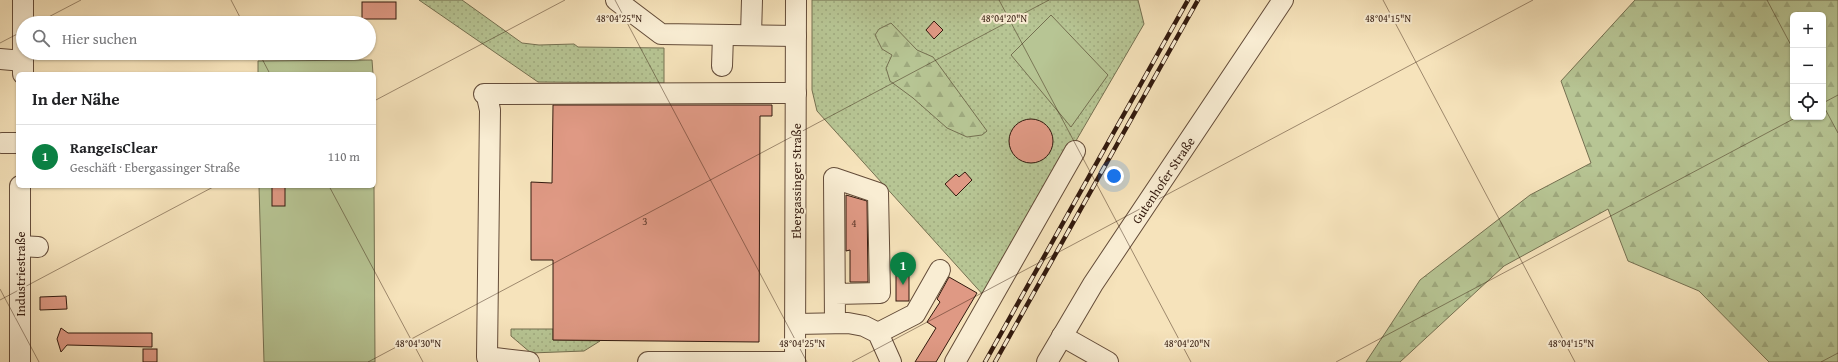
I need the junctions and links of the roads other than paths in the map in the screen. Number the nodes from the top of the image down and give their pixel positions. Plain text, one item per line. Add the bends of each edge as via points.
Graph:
1 (23, 0) edge
2 (616, 0) edge
3 (752, 0) edge
4 (796, 0) edge
5 (1283, 0) edge
6 (23, 16) edge
7 (723, 35) junction
8 (751, 35) junction
9 (796, 36) junction
10 (0, 59) edge
11 (722, 66) dead end
12 (23, 68) edge
13 (796, 93) junction
14 (1074, 151) dead end
15 (20, 188) edge
16 (940, 270) dead end
17 (835, 294) junction
18 (835, 323) junction
19 (796, 324) junction
20 (878, 333) junction
21 (1062, 336) junction
22 (20, 362) edge
23 (529, 362) edge
24 (648, 362) edge
25 (790, 362) edge
26 (795, 362) edge
27 (892, 362) edge
28 (955, 362) edge
29 (1047, 362) edge
30 (1108, 362) edge

1 - 6 street
2 - 7 street via 661,34
3 - 8 street
4 - 9 street, Ebergassinger Straße
5 - 21 street, Gutenhofer Straße via 1093,284
7 - 8 street
7 - 11 street
8 - 9 street
9 - 13 street, Ebergassinger Straße
10 - 12 street
13 - 19 street, Ebergassinger Straße
13 - 23 street via 486,97 490,110 487,357
14 - 28 street
15 - 22 street, Industriestraße via 14,220 29,246 21,278
16 - 20 street via 915,314
17 - 17 street via 880,293 878,193 834,178
17 - 18 street
18 - 19 street
18 - 20 street via 864,326
19 - 26 street, Ebergassinger Straße
20 - 27 street
21 - 29 street, Gutenhofer Straße
21 - 30 street
24 - 25 street

